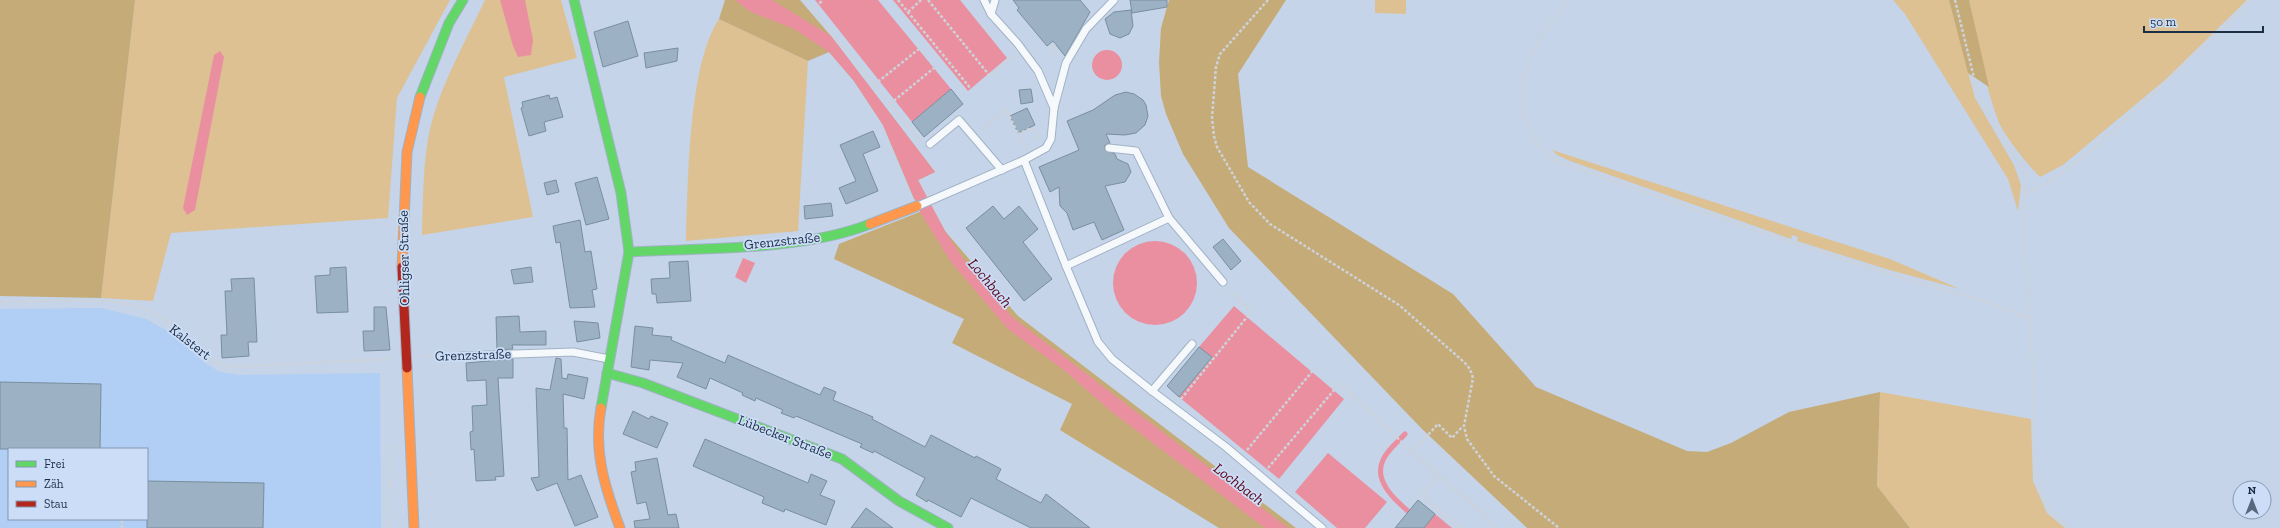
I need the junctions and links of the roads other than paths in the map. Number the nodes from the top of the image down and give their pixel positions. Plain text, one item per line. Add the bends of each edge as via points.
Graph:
1 (463, 0) edge
2 (574, 0) edge
3 (984, 0) edge
4 (995, 0) edge
5 (1114, 0) edge
6 (991, 14) junction
7 (1054, 108) junction
8 (930, 144) road end
9 (1109, 148) dead end
10 (1027, 159) junction
11 (1002, 170) junction
12 (917, 206) joint
13 (1169, 218) junction
14 (629, 252) junction
15 (1066, 266) junction
16 (1223, 282) road end
17 (1192, 344) dead end
18 (460, 356) road end
19 (610, 359) junction
20 (607, 373) junction
21 (1152, 391) junction
22 (414, 528) edge
23 (620, 528) edge
24 (948, 528) edge
25 (1322, 528) edge

1 - 22 street, Ohligser Straße via 449,23 425,82 407,152 402,260
2 - 14 street via 621,193
3 - 6 lane
4 - 6 lane
5 - 7 lane via 1086,29 1066,63
6 - 7 lane via 1022,48 1038,71
7 - 10 lane, Grenzstraße via 1051,139 1044,149
8 - 11 lane via 959,120
9 - 13 lane via 1136,151
10 - 11 lane, Grenzstraße
10 - 15 lane
11 - 12 lane, Grenzstraße
12 - 14 street, Grenzstraße via 850,232 755,245
13 - 15 lane
13 - 16 lane
14 - 19 street
15 - 21 lane via 1101,347
17 - 21 lane
18 - 19 lane, Grenzstraße via 573,352
19 - 20 street
20 - 23 street via 598,418 597,461
20 - 24 street, Lübecker Straße via 643,383 842,459 899,501
21 - 25 lane via 1226,446

